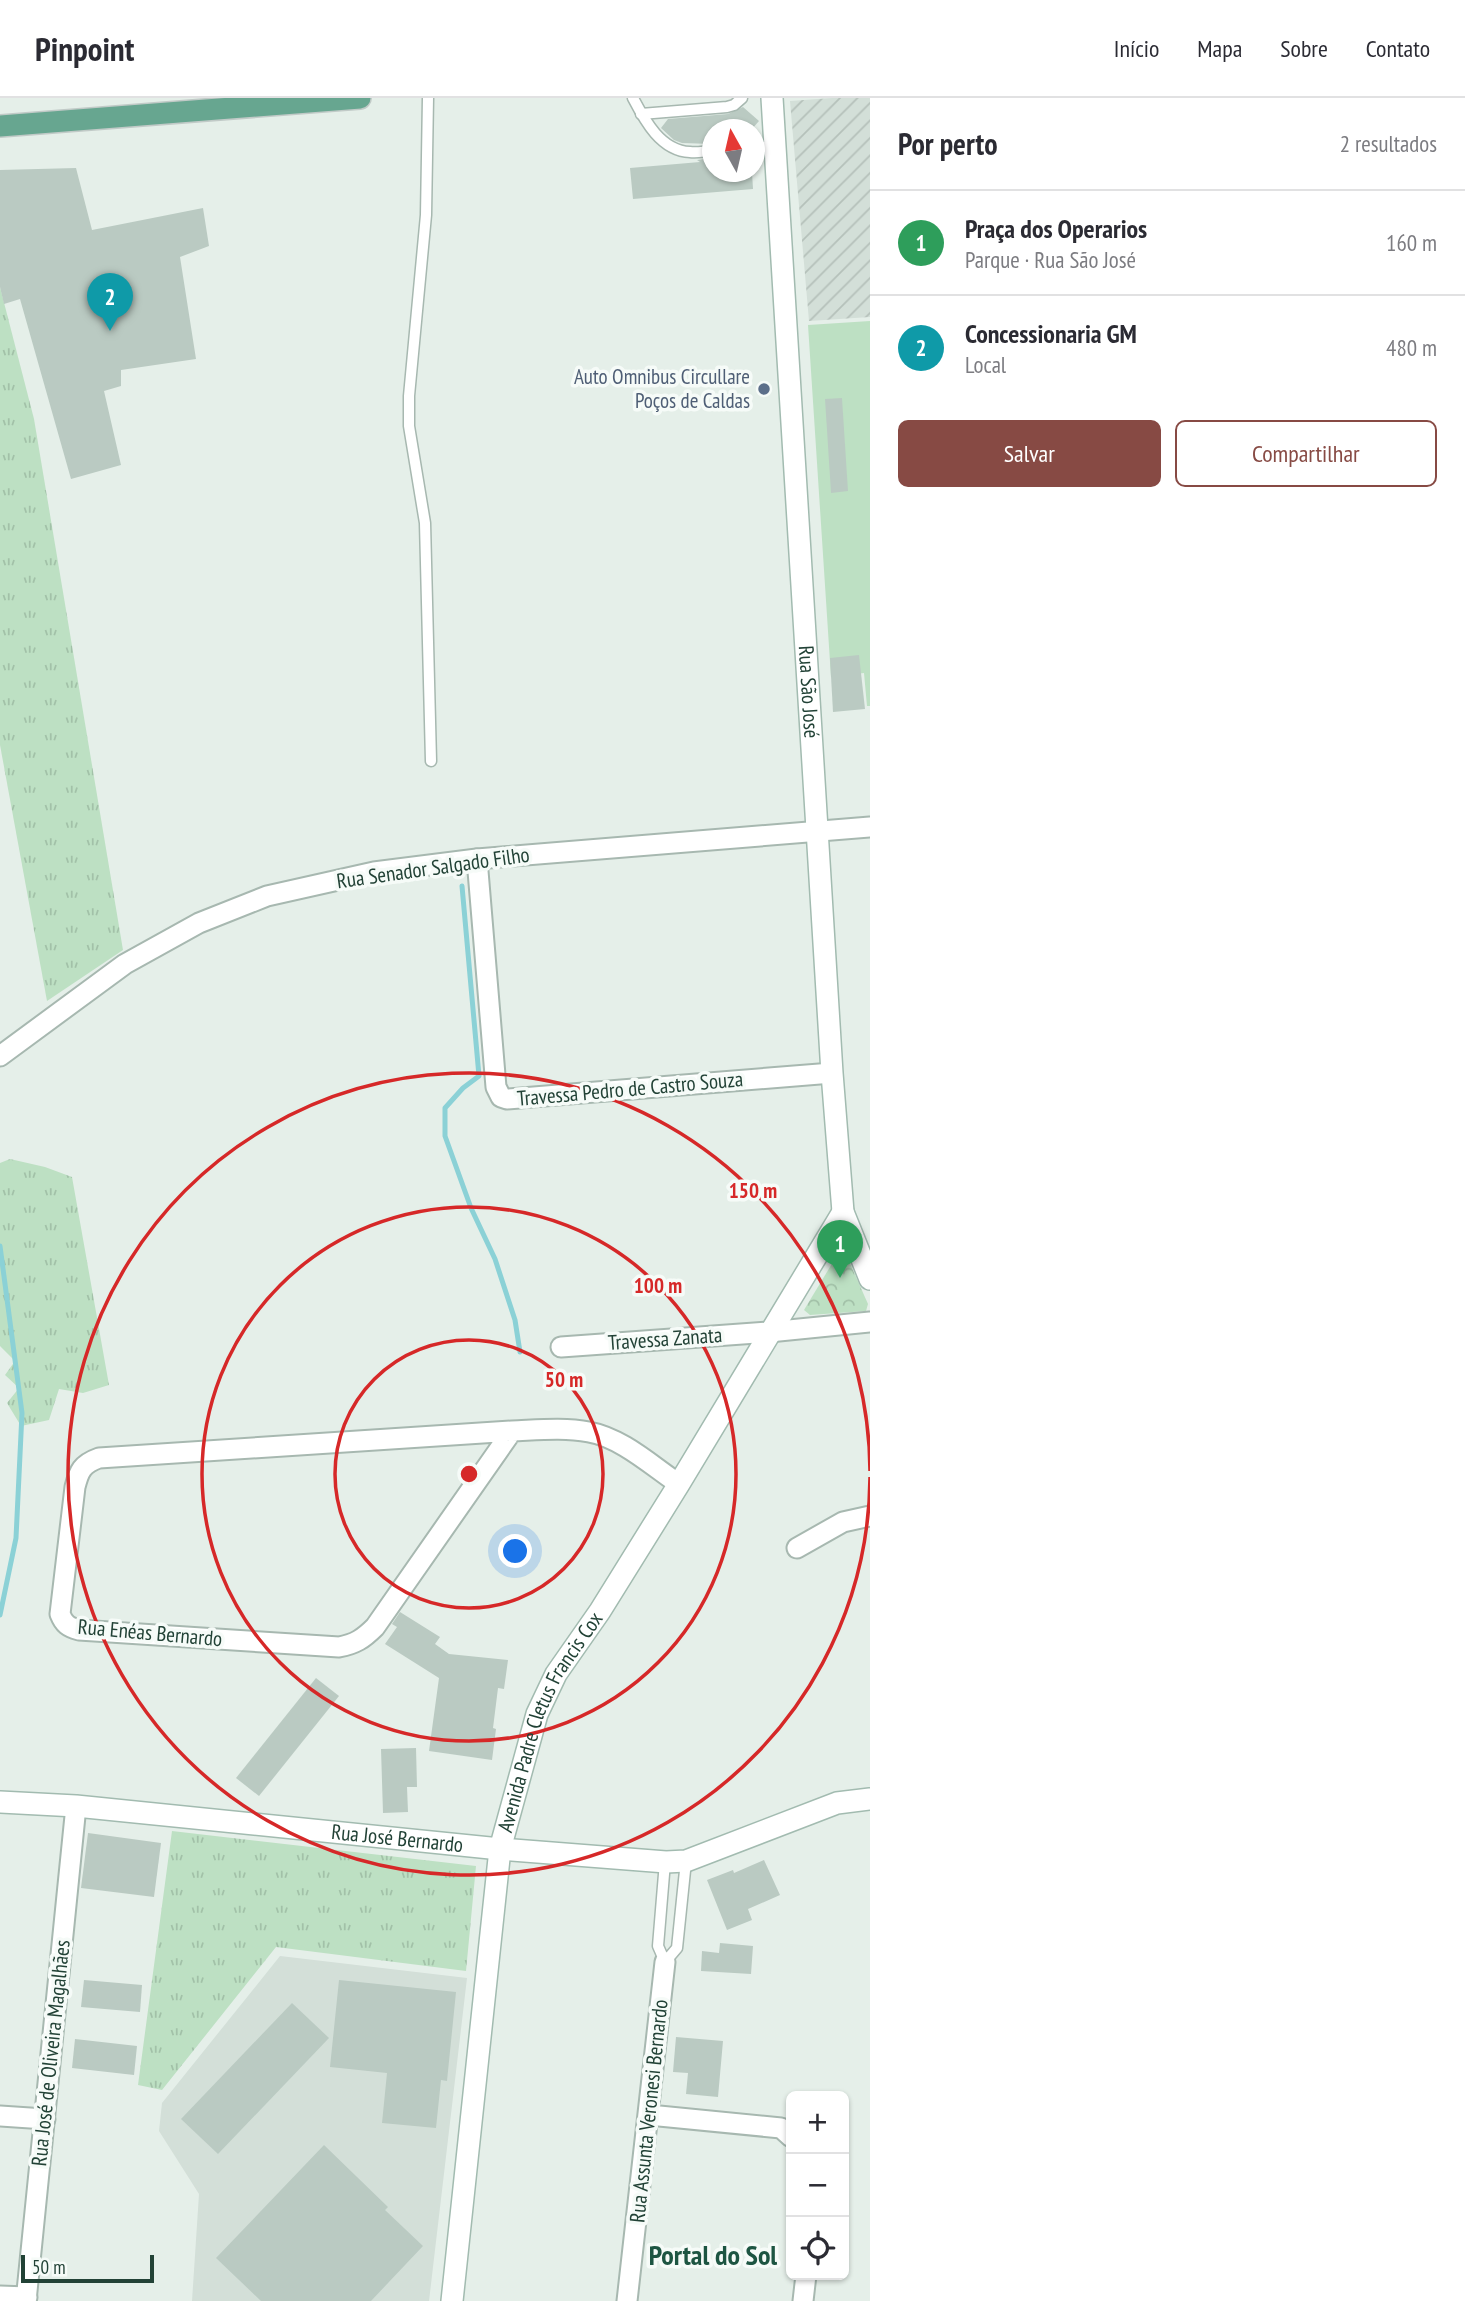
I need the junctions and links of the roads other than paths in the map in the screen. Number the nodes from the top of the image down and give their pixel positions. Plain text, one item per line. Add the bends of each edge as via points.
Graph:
1 (360, 98) edge
2 (428, 98) edge
3 (633, 98) edge
4 (742, 98) edge
5 (772, 98) edge
6 (641, 114) junction
7 (0, 126) edge
8 (765, 147) edge
9 (702, 152) edge
10 (430, 761) dead end
11 (870, 827) edge
12 (816, 831) junction
13 (477, 859) junction
14 (0, 1056) edge
15 (832, 1073) junction
16 (843, 1212) junction
17 (870, 1279) edge
18 (870, 1322) edge
19 (769, 1332) junction
20 (561, 1347) dead end
21 (512, 1431) junction
22 (679, 1485) junction
23 (870, 1516) edge
24 (797, 1548) dead end
25 (870, 1799) edge
26 (0, 1802) edge
27 (76, 1806) junction
28 (500, 1849) junction
29 (676, 1862) junction
30 (665, 1962) junction
31 (649, 2115) junction
32 (0, 2116) edge
33 (45, 2119) junction
34 (786, 2132) edge
35 (805, 2280) edge
36 (0, 2296) edge
37 (26, 2299) edge
38 (452, 2301) edge
39 (627, 2301) edge
40 (803, 2301) edge

1 - 7 main road
2 - 10 lane via 426,215 409,426 425,523
3 - 6 lane
4 - 6 lane via 727,107
5 - 8 street, Rua São José
6 - 9 lane via 669,145 688,153
8 - 12 street, Rua São José
11 - 12 street, Rua Senador Salgado Filho
12 - 13 street, Rua Senador Salgado Filho
12 - 15 street, Rua São José
13 - 14 street, Rua Senador Salgado Filho via 374,872 267,896 199,923 125,964
13 - 15 street, Travessa Pedro de Castro Souza via 496,1087 501,1097
15 - 16 street, Rua São José
16 - 17 street, Rua São José
16 - 19 street, Avenida Padre Cletus Francis Cox
18 - 19 street, Travessa Zanata
19 - 20 street, Travessa Zanata
19 - 22 street, Avenida Padre Cletus Francis Cox
21 - 21 street, Rua Enéas Bernardo via 88,1462 79,1471 75,1487 60,1614 63,1622 79,1630 339,1647 353,1644 374,1628
21 - 22 street, Rua Enéas Bernardo via 591,1432 619,1444
22 - 28 street, Avenida Padre Cletus Francis Cox via 556,1674 537,1714
23 - 24 street via 843,1522
25 - 29 street, Rua José Bernardo via 837,1803
26 - 27 street, Rua José Bernardo
27 - 28 street, Rua José Bernardo
27 - 33 street, Rua José de Oliveira Magalhães
28 - 29 street, Rua José Bernardo
28 - 38 street, Avenida Padre Cletus Francis Cox
29 - 30 lane, Rua Assunta Veronesi Bernardo via 658,1945
29 - 30 lane, Rua Assunta Veronesi Bernardo via 677,1948
30 - 31 street, Rua Assunta Veronesi Bernardo
31 - 34 street via 781,2128
31 - 39 street, Rua Assunta Veronesi Bernardo
32 - 33 street
33 - 37 street, Rua José de Oliveira Magalhães
35 - 40 street
36 - 37 street

